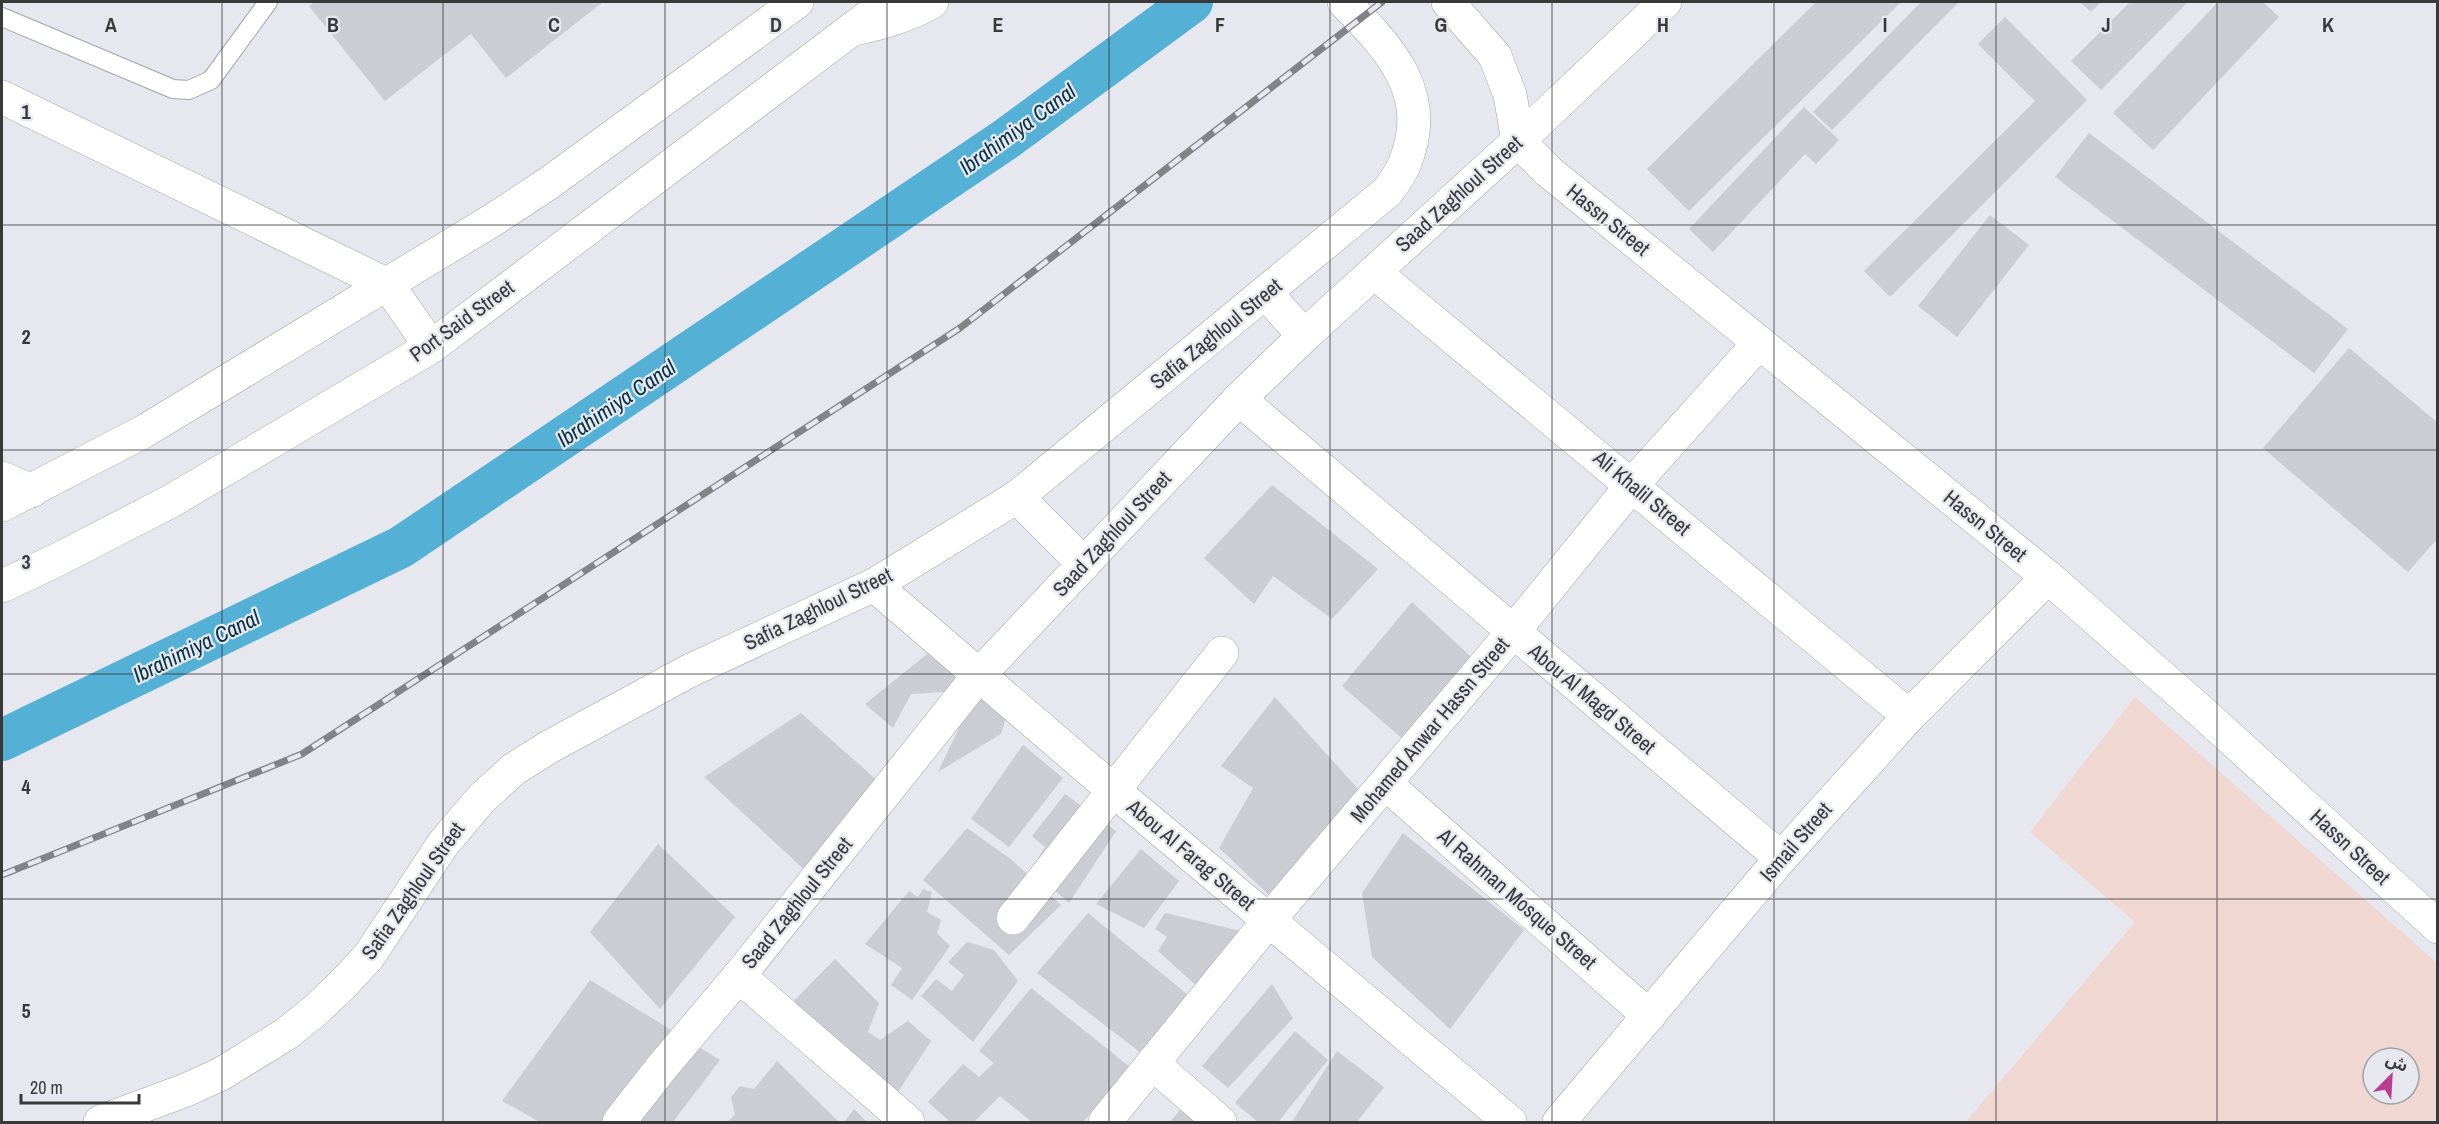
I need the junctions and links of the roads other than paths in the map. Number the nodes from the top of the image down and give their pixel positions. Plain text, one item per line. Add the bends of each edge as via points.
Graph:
1 (268, 2) edge
2 (797, 2) edge
3 (888, 2) edge
4 (932, 2) edge
5 (1448, 2) edge
6 (1665, 2) edge
7 (1353, 10) edge
8 (2, 17) edge
9 (854, 29) junction
10 (2, 96) edge
11 (1518, 141) junction
12 (1374, 272) junction
13 (388, 285) junction
14 (1266, 293) junction
15 (1304, 336) junction
16 (1759, 343) junction
17 (430, 347) junction
18 (1239, 399) junction
19 (2, 478) edge
20 (1632, 485) junction
21 (32, 491) junction
22 (1017, 496) junction
23 (2, 505) edge
24 (1084, 564) junction
25 (2048, 576) junction
26 (874, 585) junction
27 (2, 586) edge
28 (1513, 632) junction
29 (1222, 653) dead end
30 (979, 675) junction
31 (1909, 716) junction
32 (1385, 783) junction
33 (1113, 790) junction
34 (1781, 858) junction
35 (1013, 918) dead end
36 (1269, 920) junction
37 (2438, 927) edge
38 (739, 976) junction
39 (1649, 1016) junction
40 (1152, 1063) junction
41 (891, 1117) edge
42 (113, 1120) edge
43 (619, 1122) edge
44 (1106, 1122) edge
45 (1220, 1122) edge
46 (1510, 1122) edge
47 (1559, 1122) edge

1 - 8 lane via 211,80 189,90 173,89
2 - 13 street via 549,183
3 - 9 street, Port Said Street
4 - 9 street via 885,23
5 - 11 street via 1495,56 1510,95
6 - 11 street, Saad Zaghloul Street
7 - 14 street, Safia Zaghloul Street via 1391,54 1407,80 1414,109 1413,139 1404,167 1387,192
9 - 17 street, Port Said Street
10 - 13 street
11 - 12 street, Saad Zaghloul Street
11 - 16 street, Hassn Street via 1548,171
12 - 15 street, Saad Zaghloul Street
12 - 20 street, Ali Khalil Street
13 - 17 street
13 - 21 street via 143,432
14 - 15 street
14 - 22 street, Safia Zaghloul Street
15 - 18 street, Saad Zaghloul Street
16 - 20 street, Mohamed Anwar Hassn Street
16 - 25 street, Hassn Street
17 - 27 street, Port Said Street via 173,500
18 - 24 street, Saad Zaghloul Street
18 - 28 street, Abou Al Magd Street
19 - 21 street
20 - 28 street, Mohamed Anwar Hassn Street
20 - 31 street, Ali Khalil Street
21 - 23 street
22 - 24 street
22 - 26 street, Safia Zaghloul Street
24 - 30 street, Saad Zaghloul Street
25 - 31 street, Ismail Street
25 - 37 street, Hassn Street
26 - 30 street, Abou Al Farag Street
26 - 42 street, Safia Zaghloul Street via 689,671 514,769 481,799 443,844 369,956 315,1010 278,1040 221,1074
28 - 32 street, Mohamed Anwar Hassn Street
28 - 34 street, Abou Al Magd Street
29 - 33 street
30 - 33 street, Abou Al Farag Street
30 - 38 street, Saad Zaghloul Street
31 - 34 street, Ismail Street
32 - 36 street, Mohamed Anwar Hassn Street
32 - 39 street, Al Rahman Mosque Street
33 - 35 street
33 - 36 street, Abou Al Farag Street
34 - 39 street, Ismail Street
36 - 40 street, Mohamed Anwar Hassn Street
36 - 46 street, Abou Al Farag Street
38 - 41 street
38 - 43 street, Saad Zaghloul Street
39 - 47 street, Ismail Street
40 - 44 street, Mohamed Anwar Hassn Street
40 - 45 street

